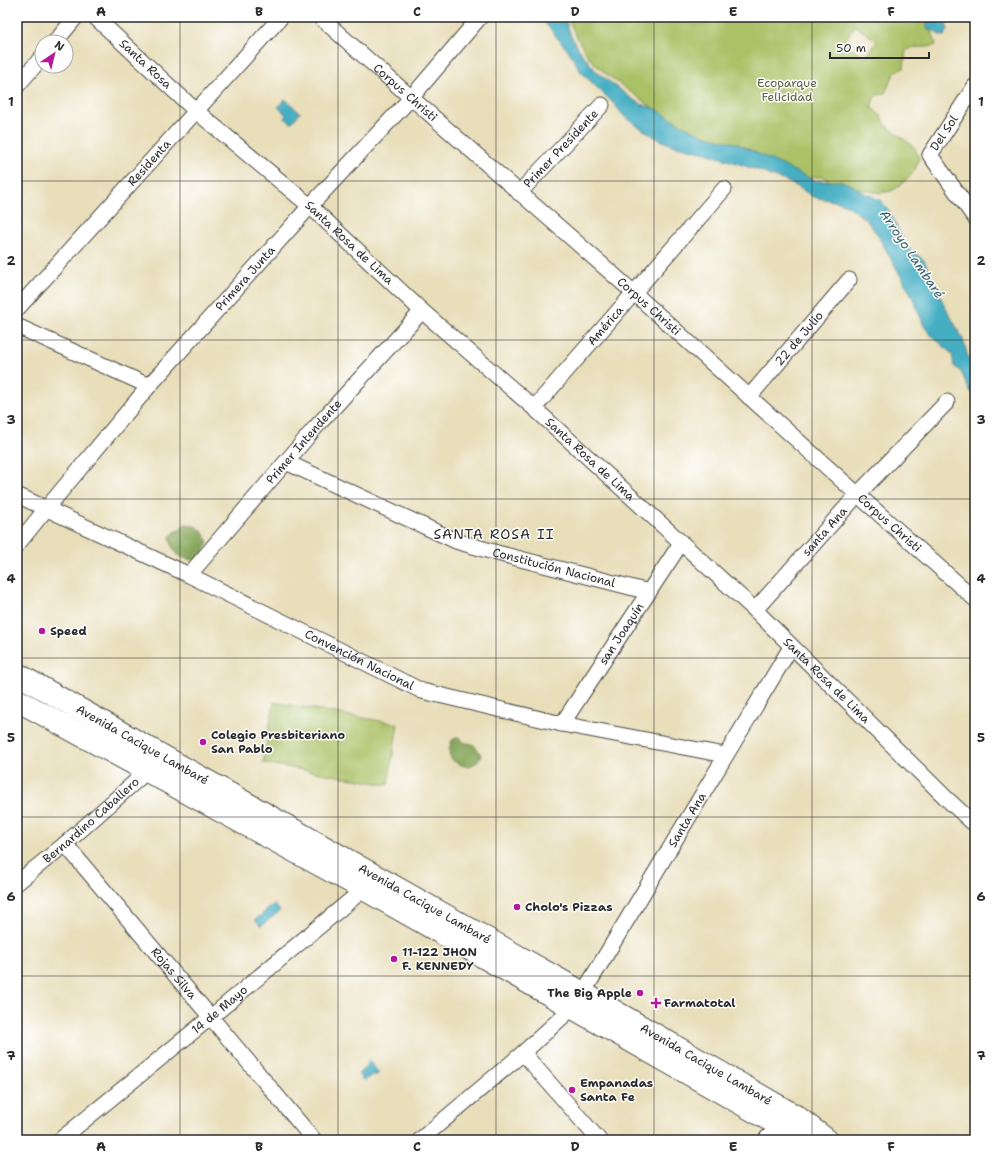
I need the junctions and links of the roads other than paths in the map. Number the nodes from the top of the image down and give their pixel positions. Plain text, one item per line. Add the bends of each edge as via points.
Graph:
1 (76, 17) edge
2 (94, 17) edge
3 (281, 17) edge
4 (320, 17) edge
5 (480, 17) edge
6 (62, 34) edge
7 (34, 66) edge
8 (17, 86) edge
9 (975, 86) edge
10 (410, 98) junction
11 (602, 105) dead end
12 (196, 111) junction
13 (724, 189) dead end
14 (519, 193) junction
15 (310, 206) junction
16 (975, 218) edge
17 (849, 280) dead end
18 (634, 293) junction
19 (17, 309) edge
20 (422, 311) junction
21 (17, 326) edge
22 (148, 386) junction
23 (749, 397) junction
24 (947, 402) dead end
25 (534, 408) junction
26 (286, 462) junction
27 (17, 494) edge
28 (857, 495) junction
29 (46, 509) junction
30 (681, 543) junction
31 (17, 545) edge
32 (189, 575) junction
33 (649, 592) junction
34 (975, 599) edge
35 (755, 610) junction
36 (791, 647) junction
37 (17, 674) edge
38 (17, 700) edge
39 (562, 724) junction
40 (164, 756) junction
41 (725, 756) junction
42 (148, 772) junction
43 (974, 820) edge
44 (65, 844) junction
45 (17, 883) edge
46 (370, 883) junction
47 (578, 1000) junction
48 (210, 1017) junction
49 (523, 1053) junction
50 (784, 1128) edge
51 (60, 1140) edge
52 (314, 1140) edge
53 (420, 1140) edge
54 (599, 1140) edge
55 (805, 1140) edge
56 (827, 1140) edge

1 - 6 street
2 - 12 street, Santa Rosa
3 - 12 street, Residenta
4 - 10 street, Corpus Christi
5 - 10 street, Primera Junta
7 - 8 street
9 - 16 street, Del Sol via 930,155
10 - 14 street, Corpus Christi
10 - 15 street, Primera Junta
11 - 14 street, Primer Presidente
12 - 15 street, Santa Rosa de Lima
12 - 19 street, Residenta
13 - 18 street, América
14 - 18 street, Corpus Christi
15 - 20 street, Santa Rosa de Lima
15 - 22 street, Primera Junta
17 - 23 street, 22 de Julio
18 - 23 street, Corpus Christi
18 - 25 street, América
20 - 25 street, Santa Rosa de Lima
20 - 26 street, Primer Intendente
21 - 22 street
22 - 29 street, Primera Junta
23 - 28 street, Corpus Christi
24 - 28 street, santa Ana
25 - 30 street, Santa Rosa de Lima
26 - 32 street, Primer Intendente
26 - 33 street, Constitución Nacional via 456,541
27 - 29 street, Convención Nacional
28 - 34 street, Corpus Christi
28 - 35 street, santa Ana
29 - 31 street, Primera Junta
29 - 32 street, Convención Nacional
30 - 33 street, san Joaquín
30 - 35 street, Santa Rosa de Lima
32 - 39 street, Convención Nacional via 422,691
33 - 39 street, san Joaquín
35 - 36 street, Santa Rosa de Lima
36 - 41 street, Santa Ana
36 - 43 street, Santa Rosa de Lima
37 - 40 main road, Avenida Cacique Lambaré
38 - 42 main road, Avenida Cacique Lambaré
39 - 41 street, Convención Nacional
40 - 42 street, Bernardino Caballero
40 - 46 main road, Avenida Cacique Lambaré
41 - 47 street, Santa Ana
42 - 44 street, Bernardino Caballero
42 - 46 main road, Avenida Cacique Lambaré
44 - 45 street, Bernardino Caballero
44 - 48 street, Rojas Silva
46 - 47 main road, Avenida Cacique Lambaré
46 - 48 street, 14 de Mayo
47 - 49 street, Santa Ana
47 - 50 main road, Avenida Cacique Lambaré
48 - 51 street, 14 de Mayo
48 - 52 street, Rojas Silva
49 - 53 street, Santa Ana
49 - 54 street
50 - 55 main road, Avenida Cacique Lambaré
50 - 56 main road, Avenida Cacique Lambaré

